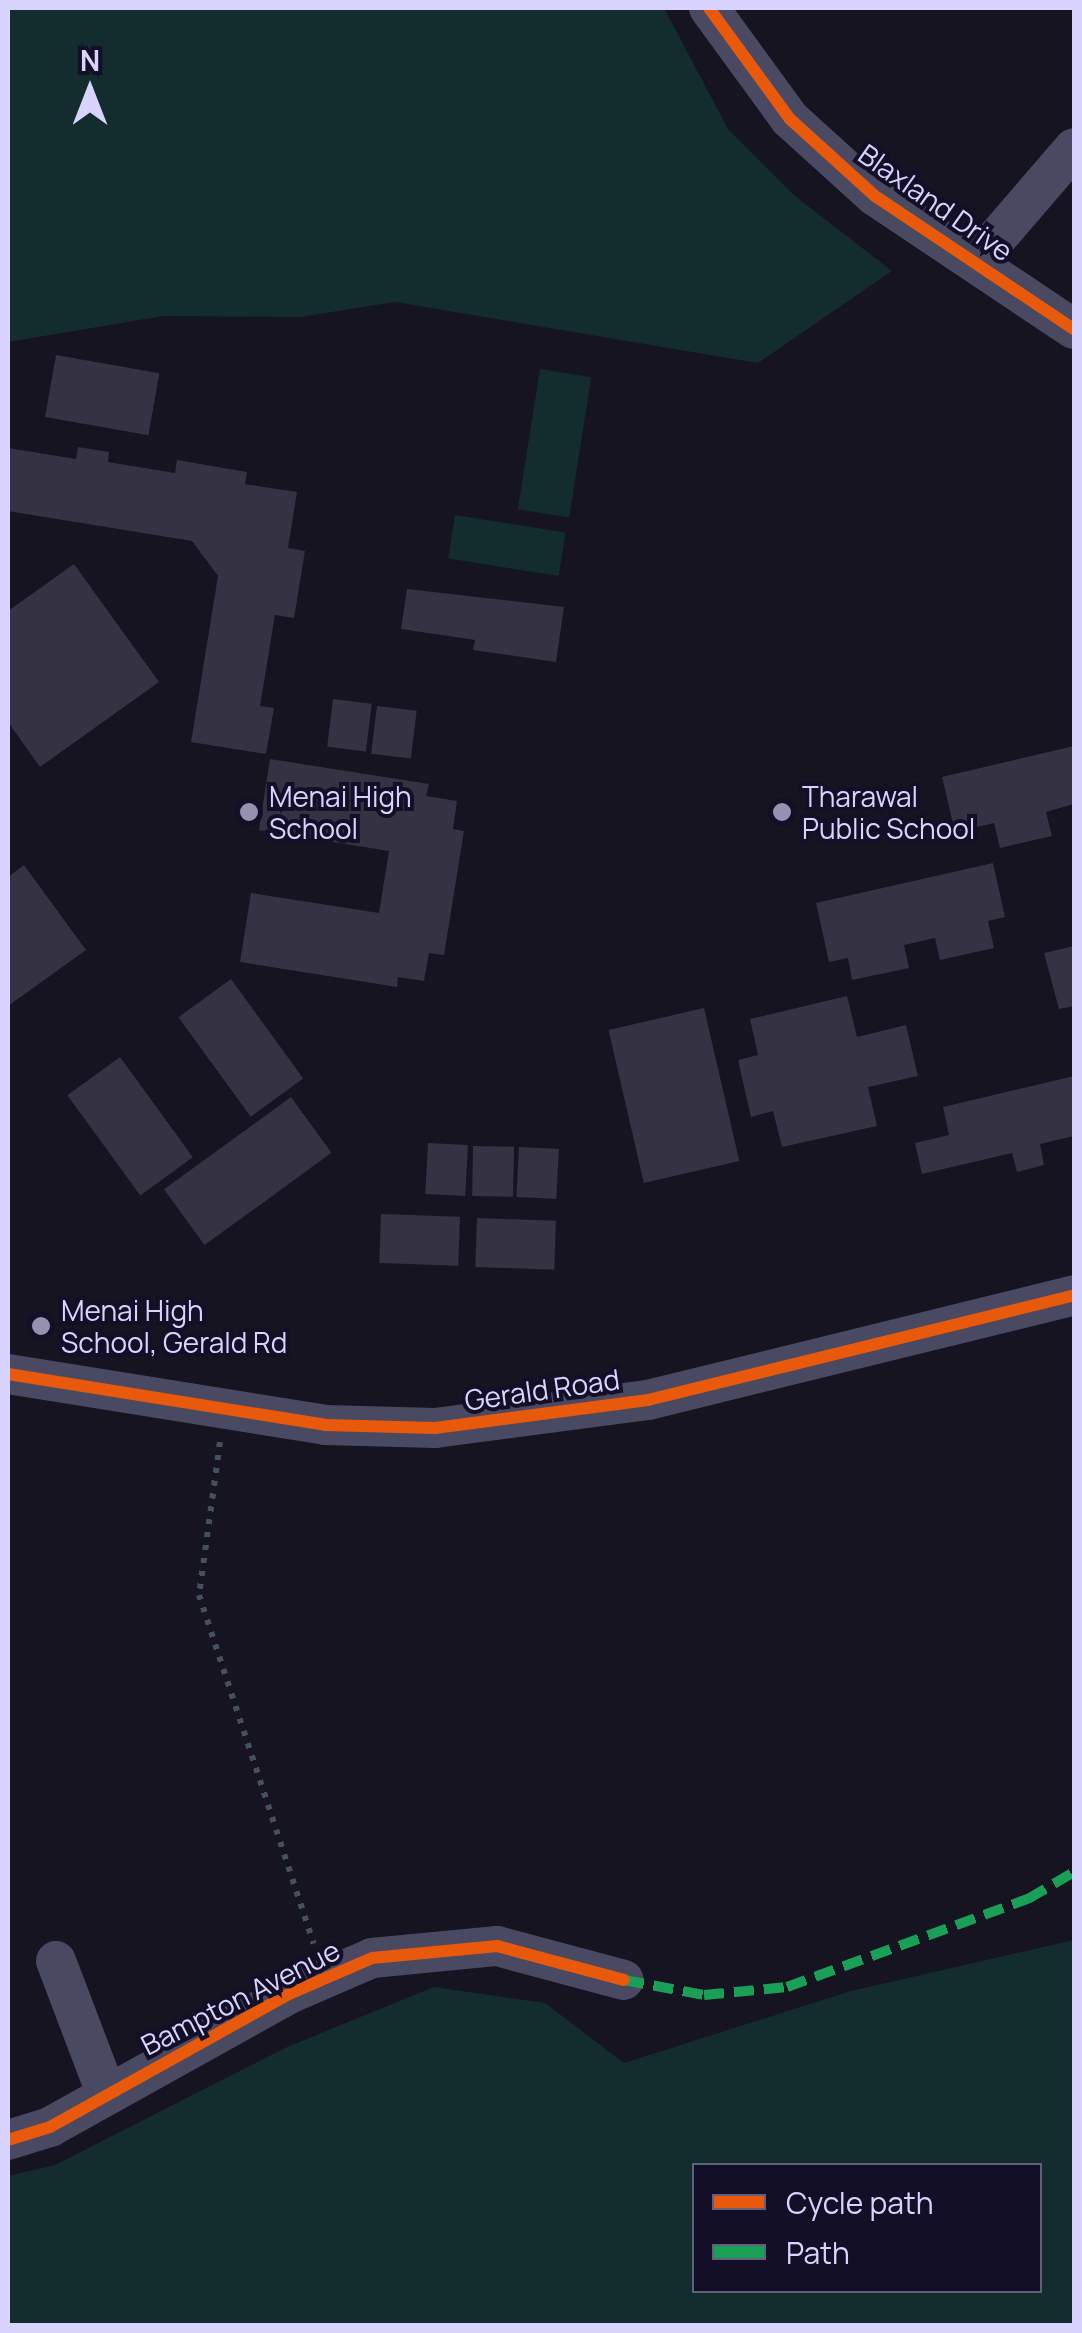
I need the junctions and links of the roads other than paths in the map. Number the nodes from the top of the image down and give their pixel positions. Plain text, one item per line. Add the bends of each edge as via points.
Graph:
1 (709, 8) edge
2 (1074, 148) edge
3 (976, 262) junction
4 (1074, 329) edge
5 (1074, 1294) edge
6 (8, 1374) edge
7 (56, 1961) dead end
8 (624, 1980) dead end
9 (107, 2094) junction
10 (8, 2140) edge

1 - 3 street, Blaxland Drive via 790,119 875,196
2 - 3 street
3 - 4 street, Blaxland Drive
5 - 6 street, Gerald Road via 648,1400 434,1428 326,1425
7 - 9 street
8 - 9 street, Bampton Avenue via 496,1946 409,1950 329,1976
9 - 10 street, Bampton Avenue via 50,2127

